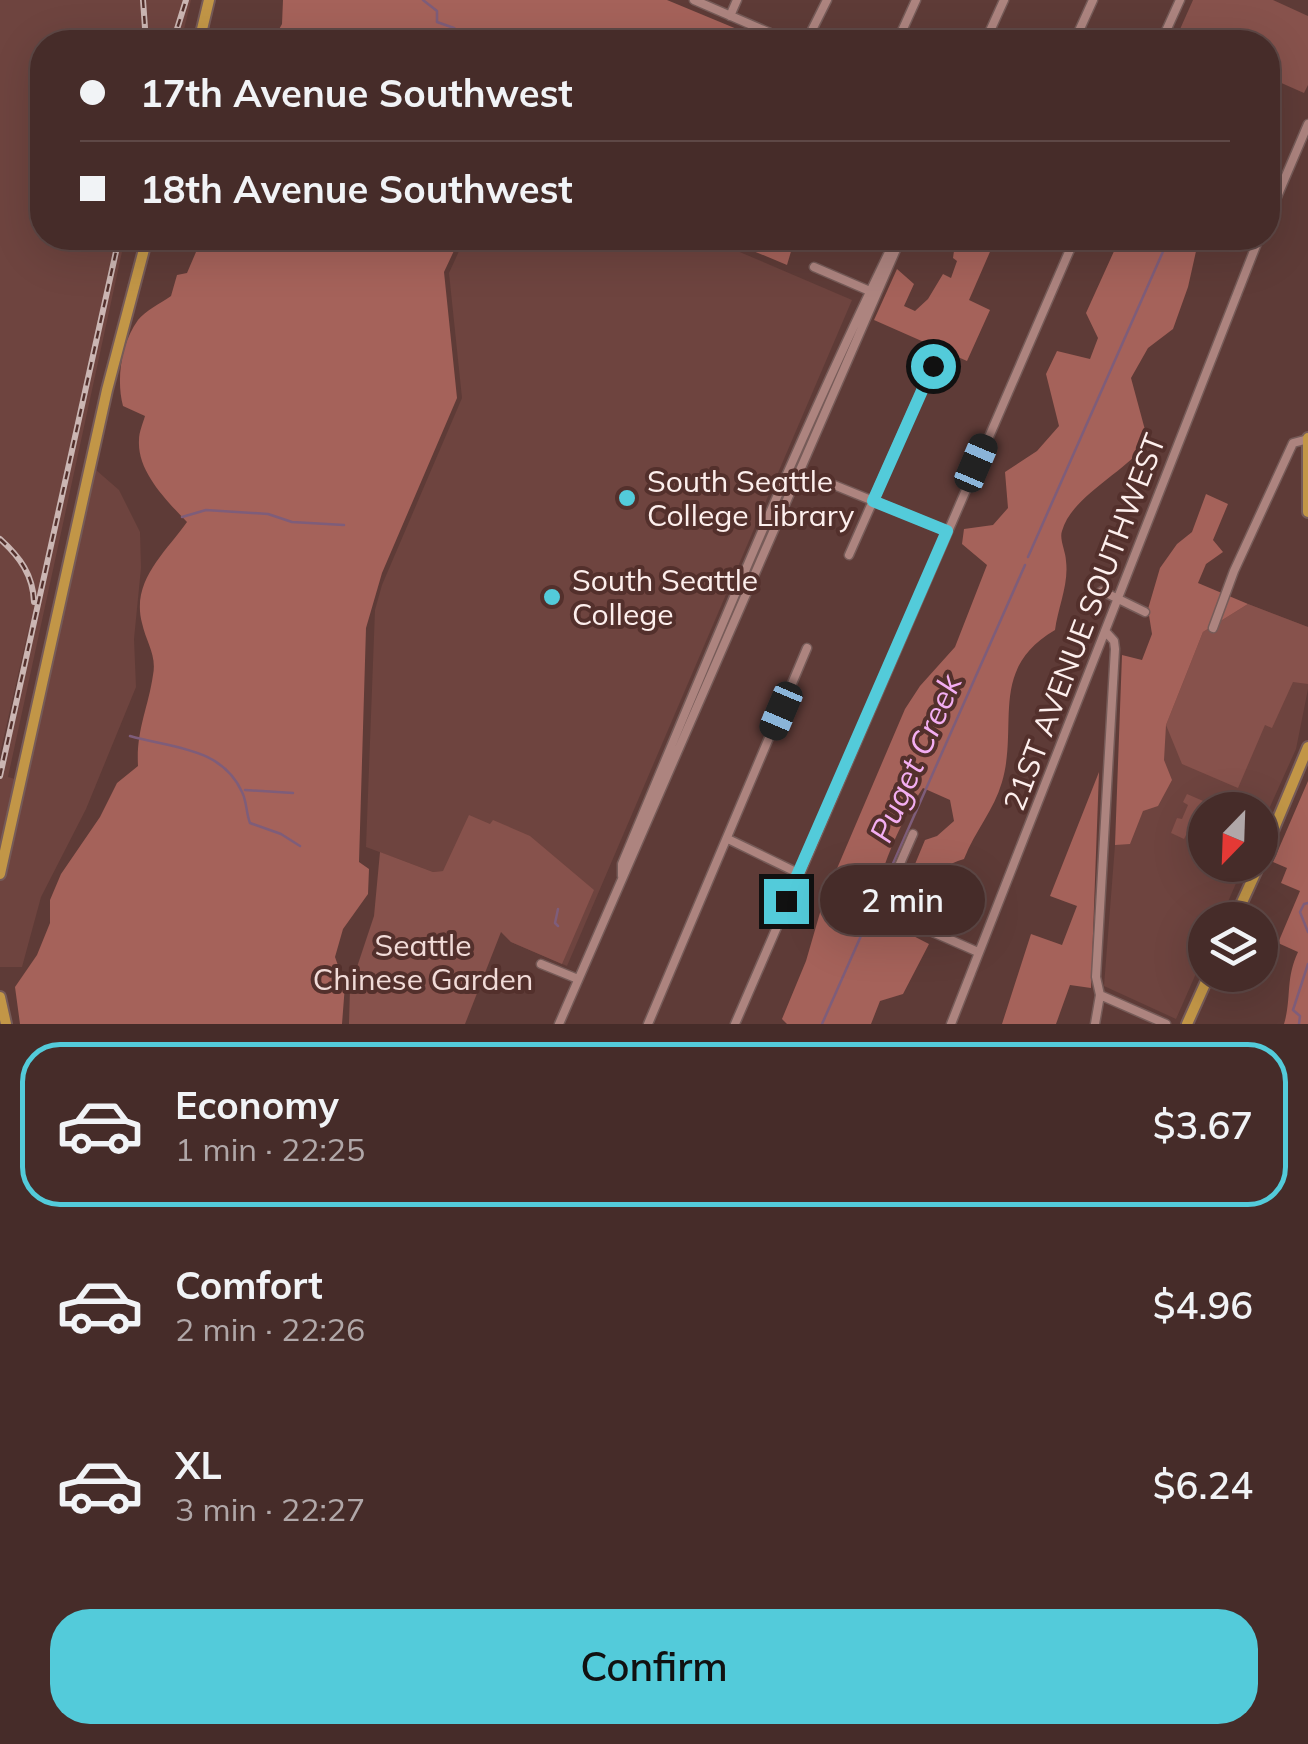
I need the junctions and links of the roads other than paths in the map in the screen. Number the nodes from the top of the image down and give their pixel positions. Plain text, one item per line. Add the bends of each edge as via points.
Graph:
1 (209, 0) edge
2 (694, 0) edge
3 (737, 0) edge
4 (827, 0) edge
5 (916, 0) edge
6 (1004, 0) edge
7 (1093, 0) edge
8 (1180, 0) edge
9 (730, 16) junction
10 (202, 30) edge
11 (763, 30) edge
12 (812, 30) edge
13 (902, 30) edge
14 (990, 30) edge
15 (1079, 30) edge
16 (1166, 30) edge
17 (1308, 124) edge
18 (1280, 190) edge
19 (144, 250) edge
20 (893, 250) edge
21 (1070, 250) edge
22 (1254, 250) edge
23 (814, 266) dead end
24 (873, 292) junction
25 (937, 356) dead end
26 (1308, 439) edge
27 (834, 485) dead end
28 (873, 501) junction
29 (1308, 512) edge
30 (947, 531) junction
31 (849, 555) dead end
32 (1096, 595) dead end
33 (1118, 597) junction
34 (1145, 612) dead end
35 (1213, 628) dead end
36 (1105, 631) junction
37 (808, 648) dead end
38 (1308, 748) edge
39 (1278, 819) edge
40 (912, 834) dead end
41 (728, 839) junction
42 (798, 873) junction
43 (0, 874) edge
44 (978, 952) junction
45 (541, 964) dead end
46 (578, 979) junction
47 (1201, 992) edge
48 (1100, 995) junction
49 (0, 997) edge
50 (6, 1024) edge
51 (559, 1024) edge
52 (648, 1024) edge
53 (734, 1024) edge
54 (950, 1024) edge
55 (1095, 1024) edge
56 (1166, 1024) edge
57 (1187, 1024) edge

1 - 10 main road
2 - 9 street
3 - 9 street
4 - 12 street
5 - 13 street
6 - 14 street
7 - 15 street
8 - 16 street
9 - 11 street
17 - 18 street
19 - 43 main road
20 - 24 street
21 - 30 street
22 - 33 street, 21ST AVENUE SOUTHWEST
23 - 24 street
24 - 46 street
25 - 28 street
26 - 29 main road
26 - 35 street via 1292,443
27 - 28 street
28 - 30 street
28 - 31 street
30 - 42 street
32 - 33 street via 1102,590
33 - 34 street
33 - 36 street, 21ST AVENUE SOUTHWEST
36 - 44 street, 21ST AVENUE SOUTHWEST
36 - 48 street via 1115,649
37 - 41 street
38 - 39 main road
40 - 44 street via 885,898 887,912
41 - 42 street
41 - 52 street
42 - 53 street
44 - 54 street, 21ST AVENUE SOUTHWEST
45 - 46 street
46 - 51 street
47 - 57 main road
48 - 55 street
48 - 56 street
49 - 50 main road

